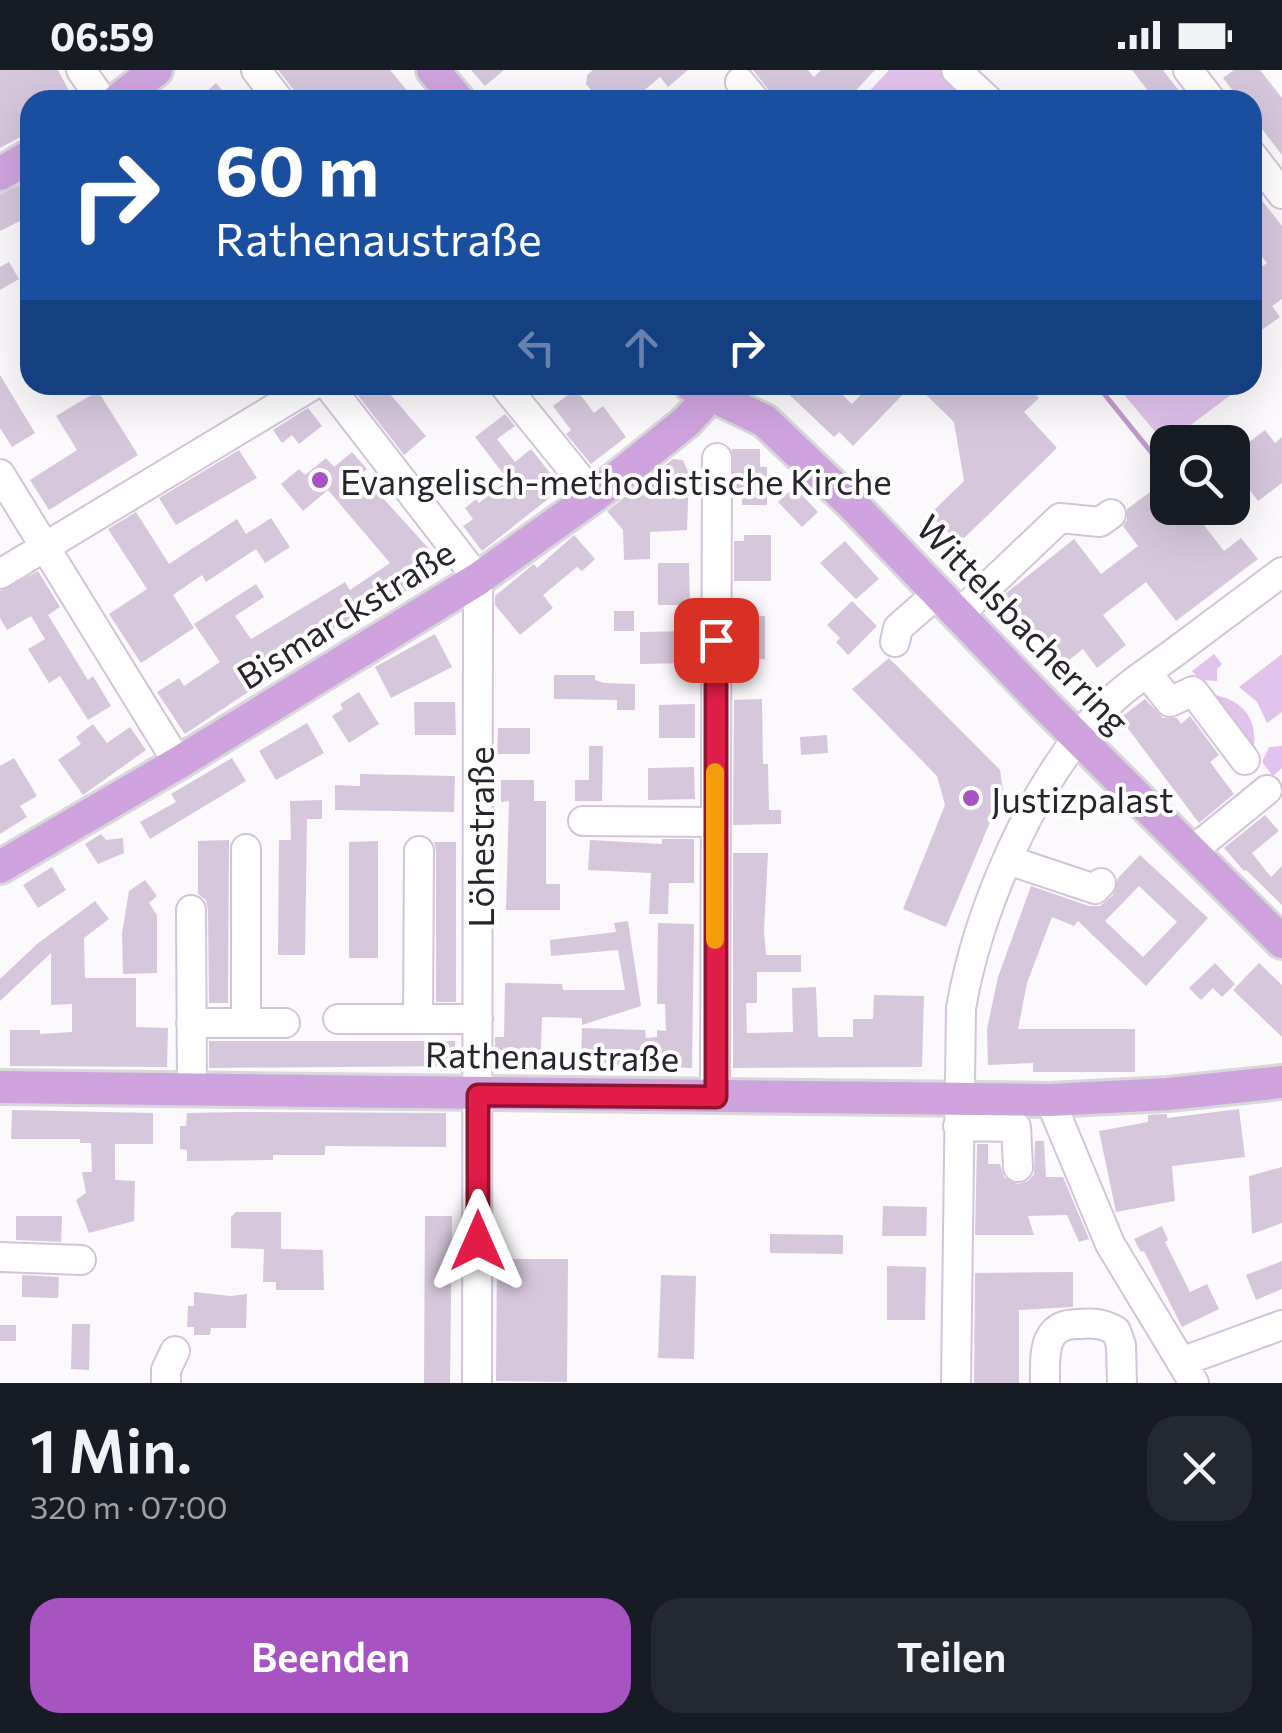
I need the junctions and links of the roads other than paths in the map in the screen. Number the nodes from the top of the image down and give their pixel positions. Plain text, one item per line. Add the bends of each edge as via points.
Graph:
1 (156, 70) edge
2 (256, 70) edge
3 (432, 70) edge
4 (956, 70) edge
5 (131, 90) edge
6 (271, 90) edge
7 (449, 90) edge
8 (977, 90) edge
9 (1262, 168) edge
10 (1282, 194) edge
11 (296, 395) edge
12 (336, 395) edge
13 (512, 395) edge
14 (703, 395) edge
15 (719, 395) edge
16 (717, 458) dead end
17 (0, 474) edge
18 (594, 496) junction
19 (1111, 514) dead end
20 (44, 547) junction
21 (1282, 572) edge
22 (0, 574) edge
23 (478, 579) junction
24 (950, 602) junction
25 (895, 642) dead end
26 (1148, 672) junction
27 (1080, 738) junction
28 (1244, 760) dead end
29 (178, 763) junction
30 (1267, 790) dead end
31 (583, 821) dead end
32 (715, 822) junction
33 (246, 849) dead end
34 (419, 851) dead end
35 (1191, 852) junction
36 (1008, 860) junction
37 (0, 866) edge
38 (1101, 883) dead end
39 (191, 910) dead end
40 (1282, 942) edge
41 (338, 1019) dead end
42 (418, 1019) junction
43 (478, 1019) junction
44 (191, 1023) junction
45 (246, 1023) junction
46 (285, 1023) dead end
47 (1282, 1082) edge
48 (0, 1087) edge
49 (192, 1091) junction
50 (478, 1095) junction
51 (716, 1097) junction
52 (1050, 1100) junction
53 (958, 1113) junction
54 (1018, 1166) dead end
55 (0, 1257) edge
56 (81, 1260) dead end
57 (1282, 1325) edge
58 (175, 1351) dead end
59 (1187, 1372) edge
60 (166, 1383) edge
61 (477, 1383) edge
62 (956, 1383) edge
63 (1045, 1383) edge
64 (1122, 1383) edge

1 - 5 main road
2 - 6 street
3 - 7 main road
4 - 8 street
9 - 10 street
11 - 20 street
12 - 23 street
13 - 18 street
14 - 18 main road, Bismarckstraße via 686,422
15 - 24 main road, Wittelsbacherring via 765,421
16 - 32 street
17 - 20 street
18 - 23 main road, Bismarckstraße
19 - 24 street via 1100,522 1060,518
20 - 22 street
20 - 29 street
21 - 26 street
23 - 29 main road, Bismarckstraße
23 - 43 street, Löhestraße
24 - 25 street via 898,628
24 - 27 main road, Wittelsbacherring
26 - 27 street
26 - 28 street via 1170,702 1193,691
27 - 35 main road, Wittelsbacherring
27 - 36 street via 1023,824
29 - 37 main road, Bismarckstraße
30 - 35 street
31 - 32 street
32 - 51 street
33 - 45 street
34 - 42 street
35 - 40 main road, Wittelsbacherring
36 - 38 street via 1095,889
36 - 53 street via 970,958 961,1008
39 - 44 street
41 - 42 street
42 - 43 street
43 - 50 street, Löhestraße
44 - 45 street
44 - 49 street
45 - 46 street
47 - 52 main road, Rathenaustraße
48 - 49 main road, Rathenaustraße
49 - 50 main road, Rathenaustraße
50 - 51 main road, Rathenaustraße
50 - 61 street, Löhestraße
51 - 53 main road, Rathenaustraße
52 - 53 main road, Rathenaustraße
52 - 59 street via 1110,1244
53 - 54 street via 1016,1127
53 - 62 street
55 - 56 street
57 - 59 street
58 - 60 street
63 - 64 street via 1052,1331 1104,1323 1121,1345

